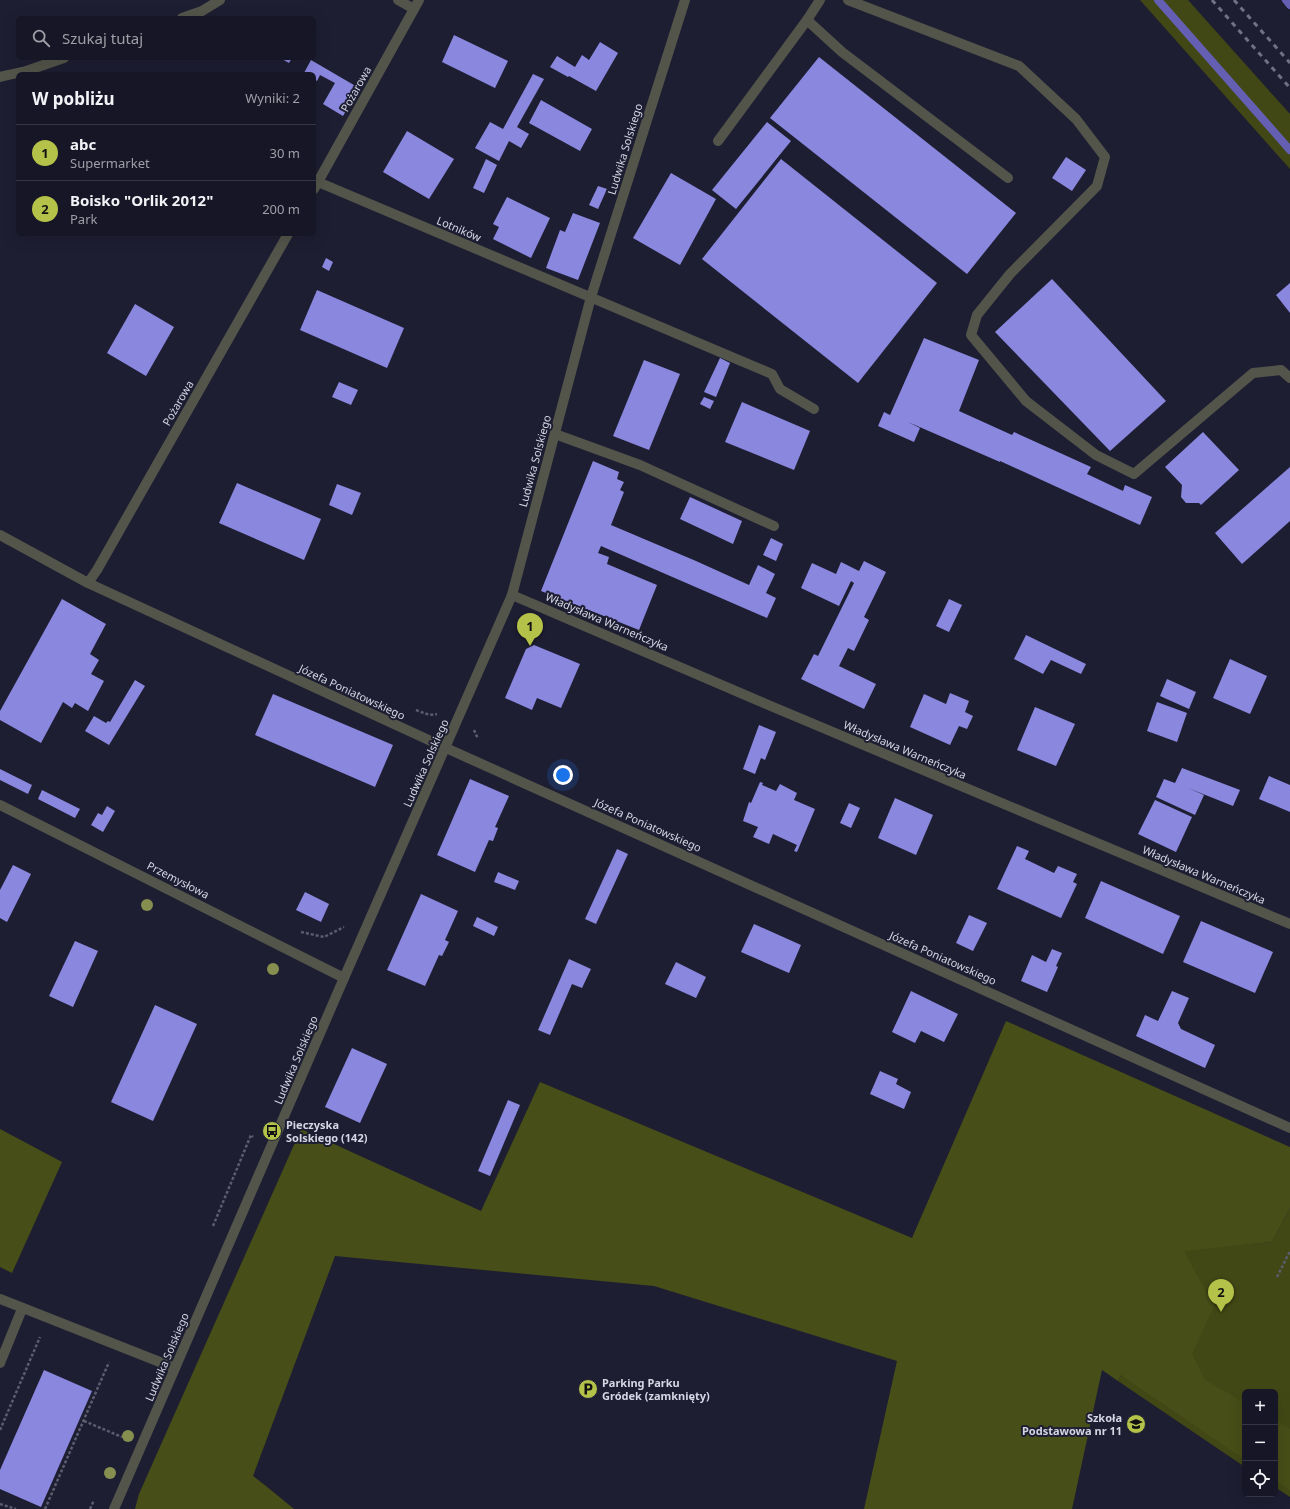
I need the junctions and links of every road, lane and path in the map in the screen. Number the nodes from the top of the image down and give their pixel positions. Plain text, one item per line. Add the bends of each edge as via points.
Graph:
1 (220, 0) edge
2 (398, 0) edge
3 (685, 0) edge
4 (820, 0) edge
5 (848, 0) edge
6 (416, 4) edge
7 (188, 16) edge
8 (807, 20) junction
9 (58, 60) edge
10 (22, 72) edge
11 (16, 73) edge
12 (0, 77) edge
13 (718, 141) dead end
14 (1008, 178) dead end
15 (316, 186) edge
16 (287, 236) edge
17 (591, 297) junction
18 (1290, 378) edge
19 (814, 408) dead end
20 (555, 434) junction
21 (774, 526) dead end
22 (0, 535) edge
23 (88, 583) junction
24 (512, 595) junction
25 (410, 708) dead end
26 (440, 713) dead end
27 (446, 748) junction
28 (0, 805) edge
29 (1290, 924) edge
30 (296, 930) dead end
31 (346, 931) dead end
32 (344, 978) junction
33 (1290, 1128) edge
34 (254, 1137) dead end
35 (211, 1230) dead end
36 (1290, 1251) edge
37 (1277, 1277) dead end
38 (0, 1299) edge
39 (22, 1309) junction
40 (40, 1336) dead end
41 (111, 1356) dead end
42 (0, 1363) edge
43 (175, 1368) junction
44 (84, 1421) junction
45 (0, 1430) edge
46 (125, 1430) dead end
47 (122, 1437) junction
48 (119, 1444) dead end
49 (97, 1495) dead end
50 (0, 1504) edge
51 (16, 1509) edge
52 (45, 1509) edge
53 (90, 1509) edge
54 (114, 1509) edge

1 - 7 street
2 - 6 street
3 - 17 street, Ludwika Solskiego
4 - 8 street
5 - 18 street via 1019,66 1076,119 1105,157 1097,186 1010,274 977,315 971,335 1026,401 1096,455 1134,474 1253,373 1281,370
6 - 15 street, Pożarowa
8 - 13 street
8 - 14 street via 842,52
9 - 10 street
11 - 12 street
15 - 17 street, Lotników
16 - 23 street, Pożarowa
17 - 19 street, Lotników via 772,374 780,389
17 - 20 street, Ludwika Solskiego
20 - 21 street via 640,465
20 - 24 street, Ludwika Solskiego
22 - 23 street, Józefa Poniatowskiego
23 - 27 street, Józefa Poniatowskiego
24 - 27 street, Ludwika Solskiego
24 - 29 street, Władysława Warneńczyka
25 - 26 path via 425,714
27 - 32 street, Ludwika Solskiego
27 - 33 street, Józefa Poniatowskiego
28 - 32 street, Przemysłowa
30 - 31 path via 324,937 349,924
32 - 43 street, Ludwika Solskiego
34 - 35 path via 251,1136
36 - 37 path
38 - 39 street
39 - 42 street
39 - 43 street
40 - 45 path
41 - 44 path
43 - 54 street, Ludwika Solskiego
44 - 47 path
44 - 52 path
46 - 47 path
47 - 48 path
49 - 53 path
50 - 51 path

